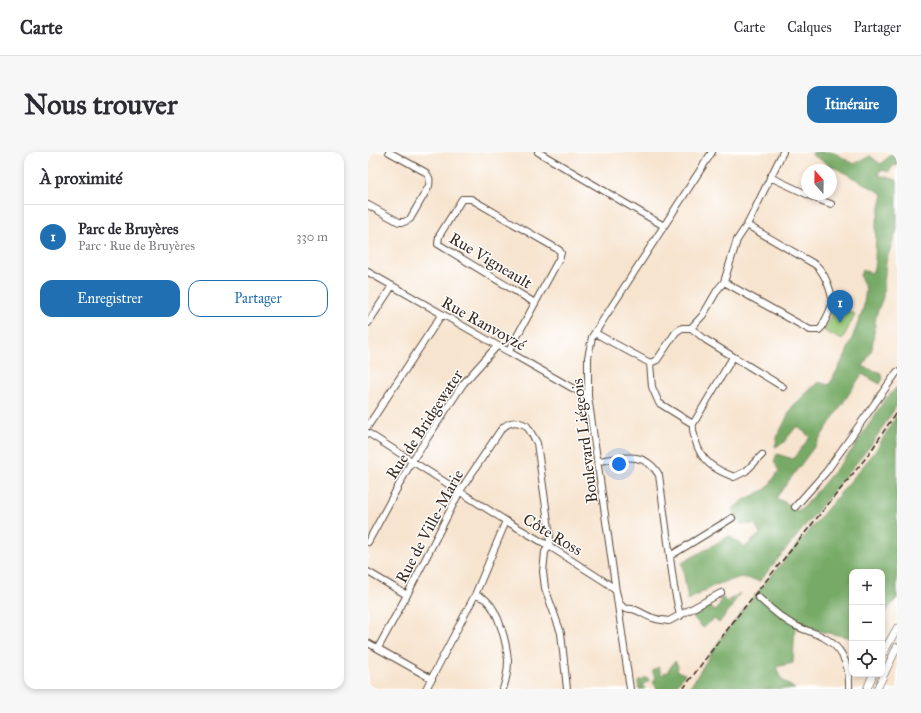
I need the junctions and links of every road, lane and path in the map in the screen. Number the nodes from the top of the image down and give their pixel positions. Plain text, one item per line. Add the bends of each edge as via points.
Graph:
1 (389, 152) edge
2 (538, 152) edge
3 (703, 152) edge
4 (783, 152) edge
5 (711, 154) edge
6 (770, 177) junction
7 (832, 204) dead end
8 (368, 205) edge
9 (747, 225) junction
10 (664, 226) junction
11 (368, 272) edge
12 (724, 282) junction
13 (392, 286) junction
14 (535, 303) junction
15 (442, 314) junction
16 (368, 323) edge
17 (691, 328) junction
18 (595, 333) junction
19 (497, 346) junction
20 (509, 351) junction
21 (733, 357) junction
22 (650, 363) junction
23 (897, 372) edge
24 (783, 387) dead end
25 (588, 396) junction
26 (693, 424) junction
27 (368, 426) edge
28 (368, 433) edge
29 (762, 455) dead end
30 (412, 461) junction
31 (598, 461) junction
32 (460, 491) junction
33 (795, 507) dead end
34 (732, 518) dead end
35 (506, 522) junction
36 (368, 542) edge
37 (549, 546) junction
38 (670, 556) junction
39 (368, 572) edge
40 (616, 591) junction
41 (721, 593) dead end
42 (407, 595) junction
43 (475, 595) junction
44 (758, 597) dead end
45 (680, 616) junction
46 (897, 628) edge
47 (368, 643) edge
48 (897, 647) edge
49 (378, 648) junction
50 (885, 650) edge
51 (872, 677) edge
52 (432, 679) junction
53 (426, 689) edge
54 (503, 689) edge
55 (566, 689) edge
56 (630, 689) edge
57 (850, 689) edge
58 (867, 689) edge
59 (877, 689) edge

1 - 8 street via 425,172 429,176 430,186 410,219 404,222 399,222
2 - 10 street
3 - 5 street
4 - 6 street
5 - 10 street, Boulevard Liégeois
6 - 7 street via 817,200
6 - 9 street
9 - 12 street via 738,240
9 - 12 street via 816,265 830,291 832,306 822,327 819,330 810,330
10 - 18 street, Boulevard Liégeois
11 - 13 street, Rue Ranvoyzé
12 - 17 street via 703,316
13 - 15 street, Rue Ranvoyzé
13 - 16 street
14 - 14 street, Rue Vigneault via 438,244 439,236 462,199 471,199 559,250 559,259
14 - 20 street, Rue Vigneault
15 - 19 street, Rue Ranvoyzé
15 - 27 street
17 - 21 street
17 - 22 street via 682,328 676,332 657,360
18 - 22 street
18 - 25 street, Boulevard Liégeois via 588,358
19 - 20 street, Rue Ranvoyzé
19 - 30 street, Rue de Bridgewater via 463,384
20 - 25 street, Rue Ranvoyzé
21 - 24 street
21 - 26 street
22 - 26 street via 652,387 659,403
23 - 33 street via 826,472
25 - 31 street, Boulevard Liégeois
26 - 29 street via 696,443 702,456 718,470 734,477 746,471
28 - 30 street, Côte Ross
30 - 32 street, Côte Ross
30 - 36 street, Rue de Bridgewater
31 - 38 street via 634,457 646,460 654,468 658,475
31 - 40 street, Boulevard Liégeois
32 - 35 street, Côte Ross
32 - 37 street, Rue de Ville-Marie via 505,425 510,422 527,426 537,443 550,536
32 - 42 street, Rue de Ville-Marie
34 - 38 street
35 - 37 street, Côte Ross
35 - 43 street
37 - 40 street, Côte Ross
37 - 55 street via 545,552 543,572 545,588 561,633
38 - 45 street
39 - 42 street
40 - 45 street, Côte Ross via 619,603 625,609 633,608 660,620 669,621
40 - 56 street, Boulevard Liégeois
41 - 45 street, Côte Ross
42 - 49 street, Rue de Ville-Marie
43 - 52 street
43 - 54 street via 485,599 492,608 503,636 508,662
44 - 57 street via 785,620 824,638 838,648 848,669
46 - 50 main road
47 - 49 street
48 - 59 main road
49 - 52 street
51 - 58 main road
52 - 53 street

